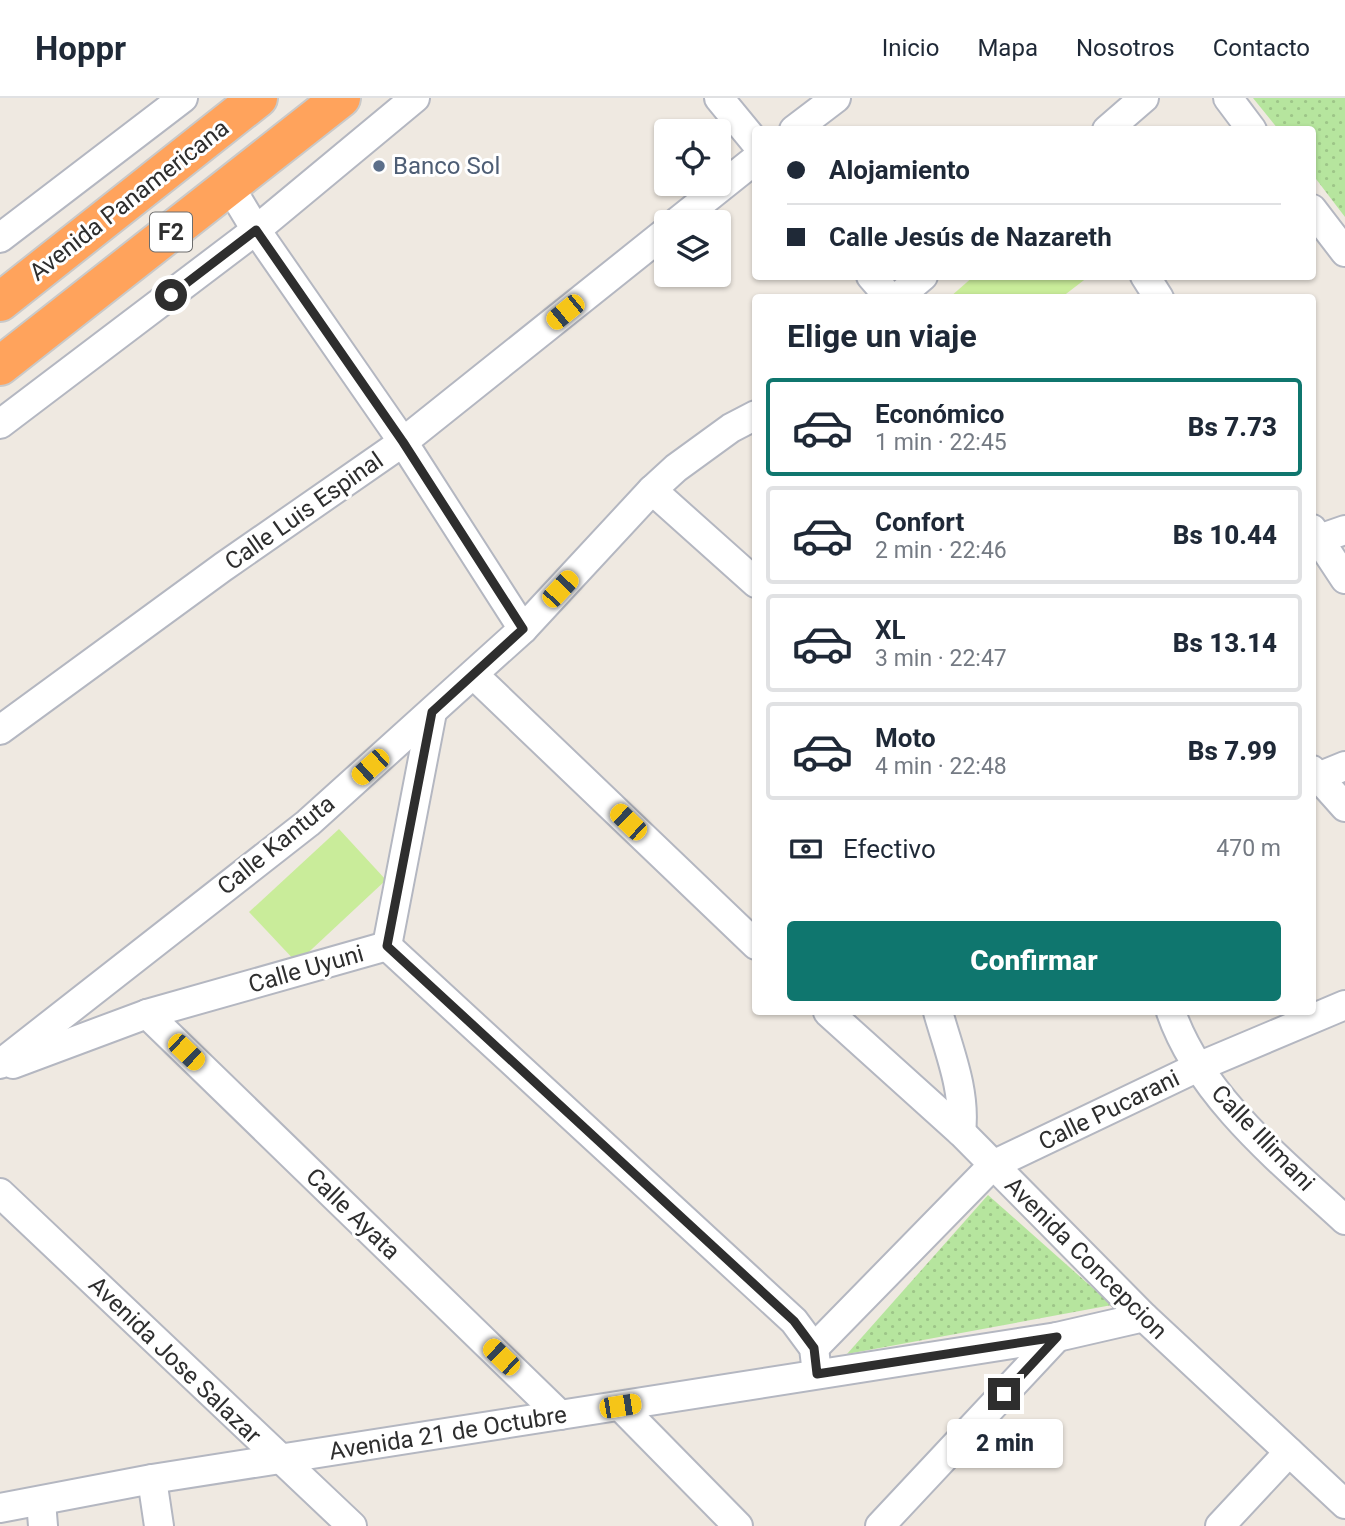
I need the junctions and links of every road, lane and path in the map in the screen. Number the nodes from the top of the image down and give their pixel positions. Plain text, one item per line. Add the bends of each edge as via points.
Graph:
1 (183, 98) edge
2 (341, 98) edge
3 (415, 98) edge
4 (719, 98) edge
5 (836, 98) edge
6 (1144, 98) edge
7 (1228, 98) edge
8 (249, 101) edge
9 (799, 126) edge
10 (1112, 126) edge
11 (1249, 126) edge
12 (752, 138) edge
13 (752, 162) edge
14 (230, 187) junction
15 (692, 210) edge
16 (1316, 214) edge
17 (256, 230) junction
18 (0, 238) edge
19 (654, 241) edge
20 (1345, 252) edge
21 (875, 280) edge
22 (918, 280) edge
23 (887, 294) edge
24 (902, 294) edge
25 (0, 302) edge
26 (0, 366) edge
27 (752, 417) edge
28 (0, 424) edge
29 (403, 442) junction
30 (652, 491) junction
31 (1326, 533) edge
32 (752, 579) edge
33 (1345, 579) edge
34 (523, 629) junction
35 (474, 675) junction
36 (432, 712) junction
37 (0, 730) edge
38 (1345, 766) edge
39 (1316, 774) edge
40 (1316, 775) edge
41 (1345, 807) edge
42 (752, 941) edge
43 (387, 946) junction
44 (1345, 1005) edge
45 (147, 1014) junction
46 (831, 1015) edge
47 (938, 1015) edge
48 (1172, 1015) edge
49 (0, 1066) edge
50 (1198, 1067) junction
51 (961, 1132) junction
52 (993, 1165) junction
53 (0, 1193) edge
54 (1345, 1220) edge
55 (1144, 1317) junction
56 (1057, 1337) junction
57 (815, 1361) junction
58 (620, 1406) junction
59 (560, 1415) junction
60 (1289, 1452) junction
61 (279, 1459) junction
62 (152, 1479) junction
63 (1345, 1504) edge
64 (0, 1508) edge
65 (42, 1513) edge
66 (159, 1526) edge
67 (352, 1526) edge
68 (738, 1526) edge
69 (880, 1526) edge
70 (1220, 1526) edge

1 - 18 street
2 - 14 highway, Avenida Panamericana / F2
3 - 17 street
4 - 12 street
5 - 9 street
6 - 10 street
7 - 11 street
8 - 25 highway, Avenida Panamericana / F2
13 - 15 street
14 - 17 street
14 - 26 highway, Avenida Panamericana / F2
16 - 20 street
17 - 28 street
17 - 29 street
19 - 29 street, Calle Luis Espinal
21 - 23 street
22 - 24 street
27 - 30 street, Calle Kantuta via 700,449
29 - 34 street
29 - 37 street, Calle Luis Espinal via 223,566
30 - 32 street
30 - 34 street, Calle Kantuta
31 - 33 street
34 - 35 street, Calle Kantuta
35 - 36 street, Calle Kantuta
35 - 42 street
36 - 43 street, Calle Uyuni
36 - 49 street, Calle Kantuta via 308,822
38 - 39 street
40 - 41 street
43 - 45 street, Calle Uyuni
43 - 57 street via 794,1321
44 - 50 street, Calle Pucarani
45 - 49 street, Calle Uyuni
45 - 59 street, Calle Ayata
46 - 51 street, Avenida Concepcion
47 - 51 street via 961,1093
48 - 50 street, Calle Illimani
50 - 52 street, Calle Pucarani
50 - 54 street, Calle Illimani via 1236,1115
51 - 52 street, Avenida Concepcion
52 - 55 street, Avenida Concepcion
52 - 57 street, Calle Pucarani
53 - 61 street, Avenida Jose Salazar
55 - 56 street, Avenida 21 de Octubre
55 - 60 street, Avenida Concepcion
56 - 57 street, Avenida 21 de Octubre
56 - 69 street
57 - 58 street, Avenida 21 de Octubre
58 - 59 street, Avenida 21 de Octubre
58 - 68 street
59 - 61 street, Avenida 21 de Octubre
60 - 63 street, Avenida Concepcion
60 - 70 street
61 - 62 street, Avenida 21 de Octubre
61 - 67 street, Avenida Jose Salazar
62 - 65 street, Avenida 21 de Octubre
62 - 66 street
64 - 65 street, Avenida 21 de Octubre

